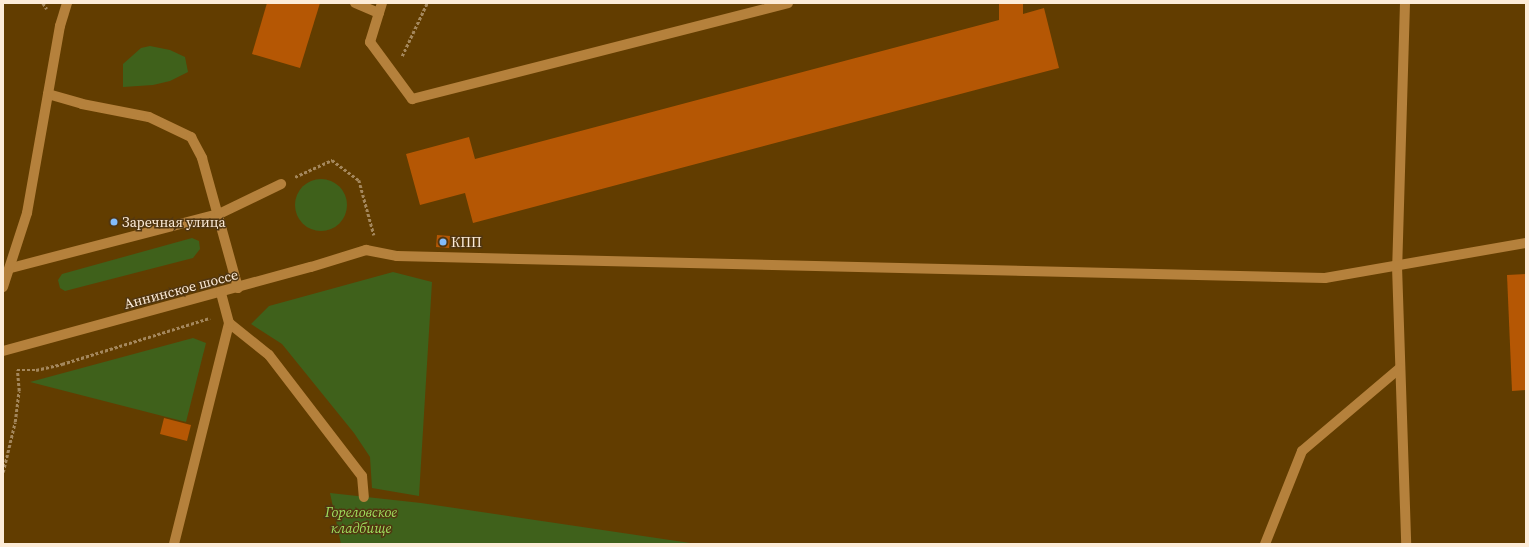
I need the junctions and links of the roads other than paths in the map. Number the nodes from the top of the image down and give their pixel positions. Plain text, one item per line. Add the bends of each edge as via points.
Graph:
1 (67, 3) edge
2 (355, 3) edge
3 (382, 3) edge
4 (788, 3) edge
5 (1405, 3) edge
6 (379, 14) junction
7 (48, 94) junction
8 (281, 184) road end
9 (219, 214) junction
10 (1526, 243) edge
11 (1397, 266) junction
12 (11, 268) junction
13 (3, 288) edge
14 (238, 288) junction
15 (221, 292) junction
16 (229, 323) junction
17 (3, 351) edge
18 (1400, 368) junction
19 (364, 497) dead end
20 (174, 544) edge
21 (1265, 544) edge
22 (1406, 544) edge

1 - 7 street via 60,26
2 - 6 street
3 - 6 street
4 - 6 street via 412,99 370,42
5 - 11 street
7 - 9 street via 82,104 149,116 191,137 202,158
7 - 12 street via 27,213
8 - 9 street
9 - 12 street
9 - 14 street
10 - 11 street
11 - 14 street, Аннинское шоссе via 1325,278 397,256 366,250
11 - 18 street
12 - 13 street
14 - 15 street, Аннинское шоссе
15 - 16 street
15 - 17 street, Аннинское шоссе
16 - 19 street via 274,361 362,476
16 - 20 street
18 - 21 street via 1302,451
18 - 22 street

